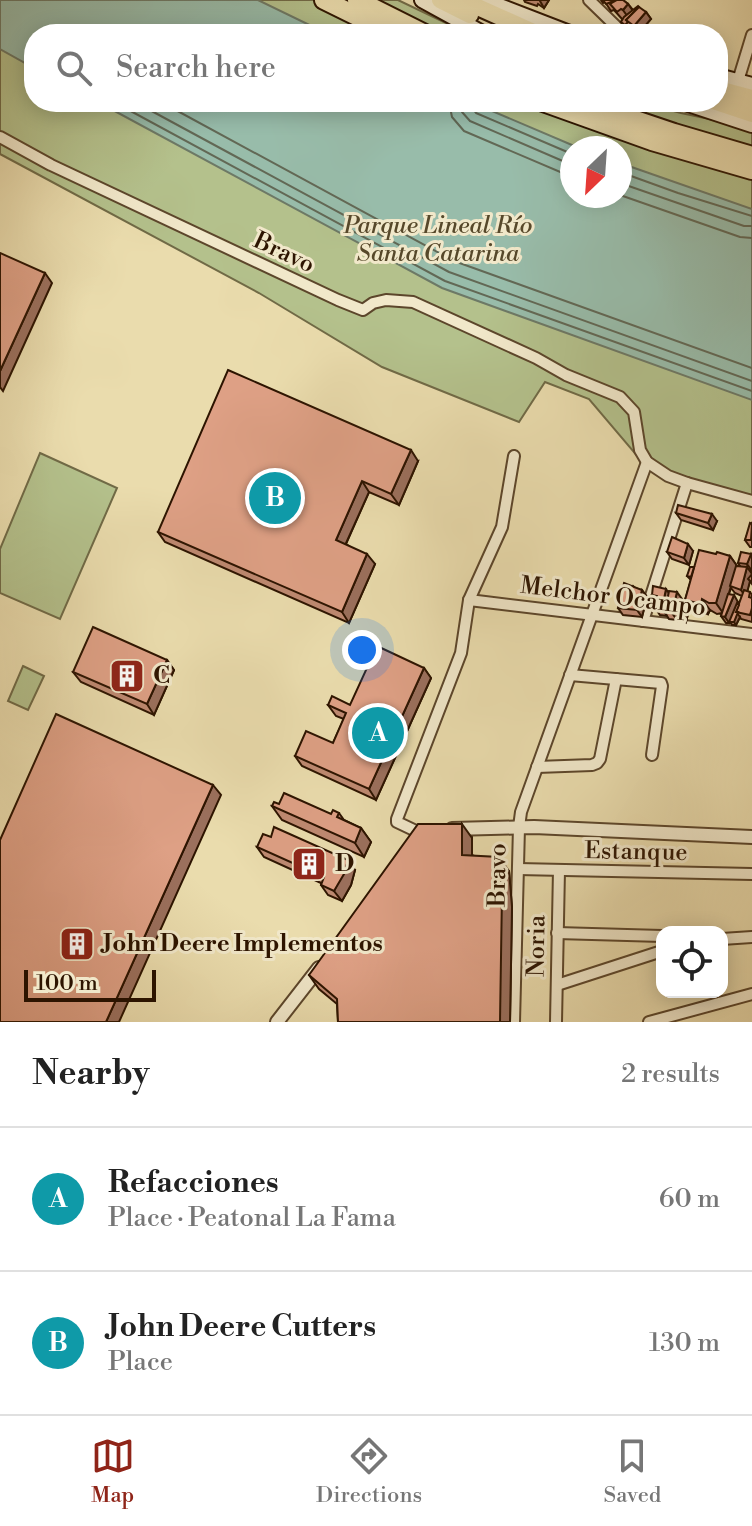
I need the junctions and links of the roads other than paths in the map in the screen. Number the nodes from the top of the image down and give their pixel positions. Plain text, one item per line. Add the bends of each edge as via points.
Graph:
1 (324, 0) edge
2 (357, 0) edge
3 (422, 0) edge
4 (440, 0) edge
5 (462, 0) edge
6 (484, 0) edge
7 (589, 0) edge
8 (373, 24) edge
9 (405, 24) edge
10 (466, 24) edge
11 (489, 24) edge
12 (516, 24) edge
13 (546, 24) edge
14 (614, 24) edge
15 (752, 35) edge
16 (728, 79) edge
17 (749, 86) edge
18 (728, 88) edge
19 (728, 106) edge
20 (571, 112) edge
21 (612, 112) edge
22 (712, 112) edge
23 (752, 114) edge
24 (752, 125) edge
25 (0, 137) edge
26 (752, 156) edge
27 (752, 170) edge
28 (514, 456) dead end
29 (647, 462) junction
30 (687, 483) junction
31 (752, 501) edge
32 (469, 600) junction
33 (592, 615) junction
34 (643, 621) junction
35 (752, 634) edge
36 (570, 675) junction
37 (616, 679) junction
38 (652, 755) dead end
39 (537, 767) junction
40 (519, 827) junction
41 (443, 829) edge
42 (419, 834) edge
43 (752, 837) edge
44 (518, 869) junction
45 (559, 870) junction
46 (752, 874) edge
47 (557, 933) junction
48 (656, 936) edge
49 (752, 937) edge
50 (728, 939) edge
51 (656, 953) edge
52 (330, 954) edge
53 (557, 985) junction
54 (752, 994) edge
55 (277, 1022) edge
56 (514, 1022) edge
57 (556, 1022) edge
58 (649, 1022) edge

1 - 8 highway
2 - 9 highway
3 - 10 main road
4 - 11 main road
5 - 12 main road
6 - 13 main road
7 - 14 street
15 - 17 street
16 - 17 main road
17 - 18 main road
19 - 23 main road
20 - 27 highway
21 - 26 highway
22 - 24 main road
25 - 29 street, Bravo via 323,294 363,310 386,300 413,302 620,397 634,412
28 - 32 street via 503,526
29 - 30 street
29 - 33 street, Bravo
30 - 31 street
30 - 34 street
32 - 33 street, Melchor Ocampo
32 - 42 street via 461,653 397,819
33 - 34 street, Melchor Ocampo
33 - 36 street, Bravo
34 - 35 street, Melchor Ocampo
36 - 37 street
36 - 39 street, Bravo
37 - 38 street via 662,684
37 - 39 street via 597,763
39 - 40 street, Bravo
40 - 41 street
40 - 43 street
40 - 44 street, Bravo
44 - 45 street, Estanque
44 - 56 street, Bravo
45 - 46 street, Estanque
45 - 47 street, Noria
47 - 48 street
47 - 53 street, Noria
49 - 50 street
51 - 53 street
52 - 55 street
53 - 57 street, Noria
54 - 58 street

